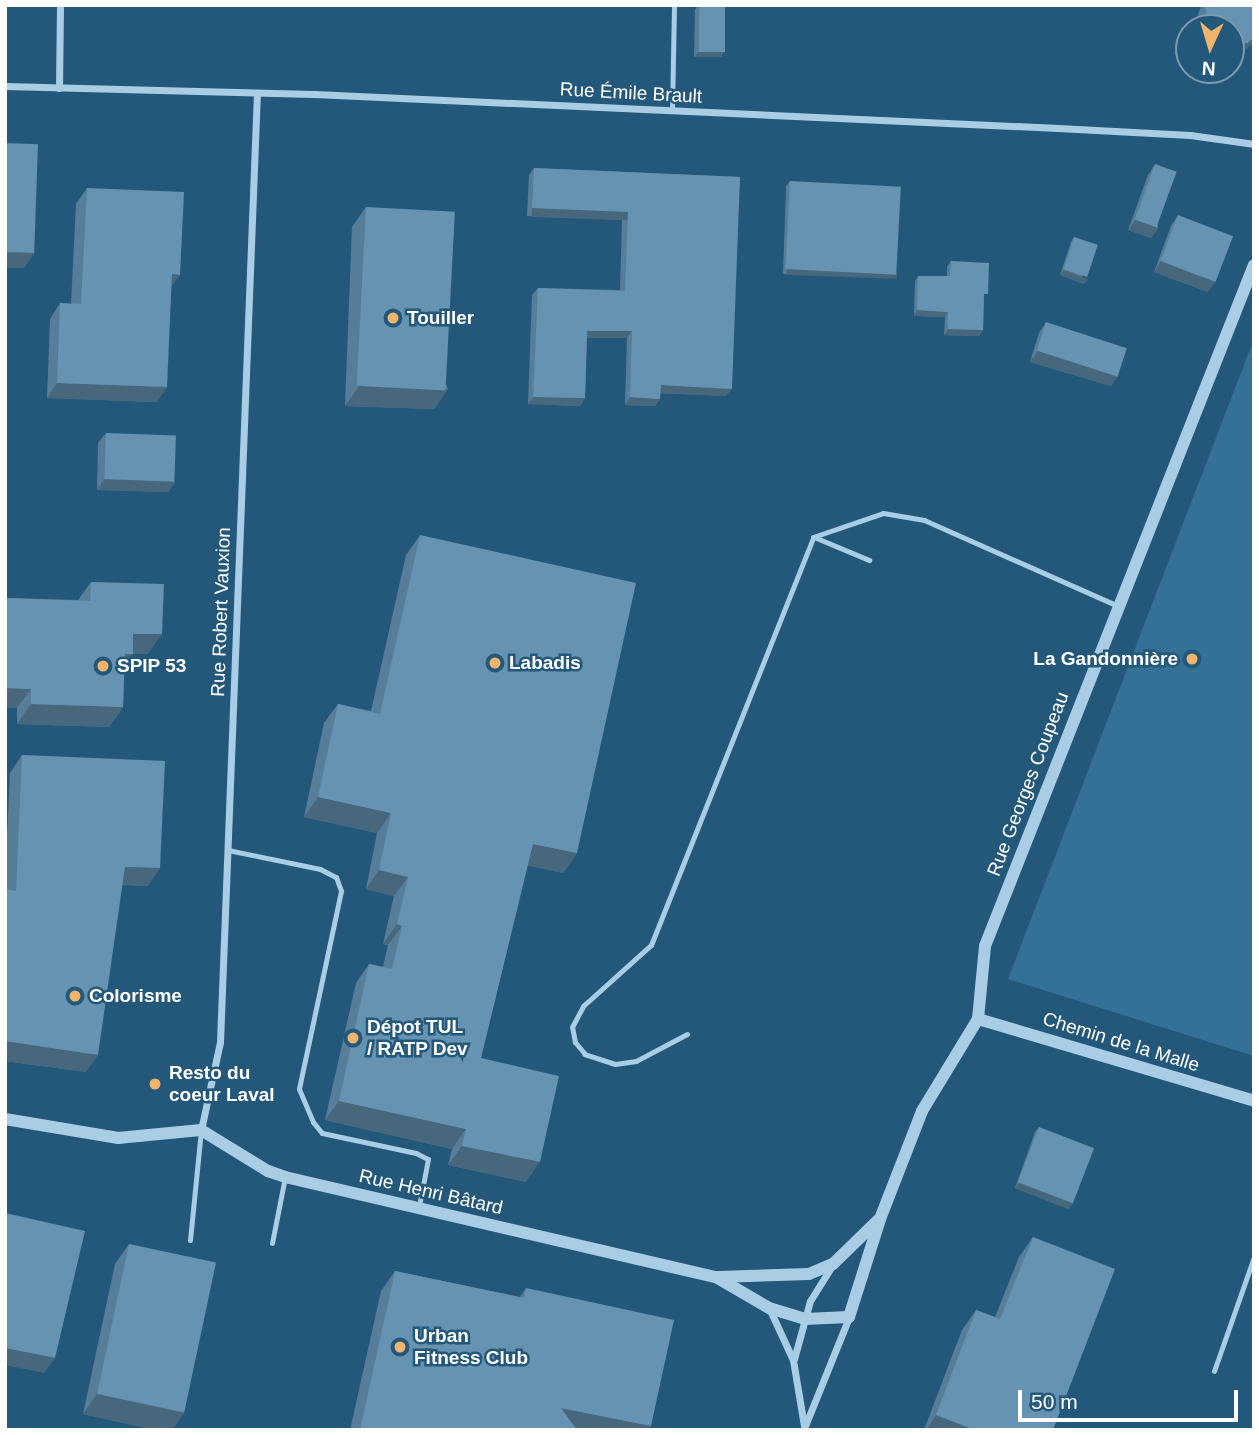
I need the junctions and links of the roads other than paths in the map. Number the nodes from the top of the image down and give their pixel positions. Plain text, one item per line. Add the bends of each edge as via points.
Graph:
1 (60, 5) edge
2 (674, 5) edge
3 (5, 86) edge
4 (60, 88) junction
5 (257, 93) junction
6 (672, 111) junction
7 (1254, 144) edge
8 (1254, 265) edge
9 (813, 537) junction
10 (869, 560) dead end
11 (1118, 606) junction
12 (228, 850) junction
13 (978, 1019) junction
14 (687, 1034) dead end
15 (1254, 1101) edge
16 (5, 1119) edge
17 (201, 1130) junction
18 (285, 1177) junction
19 (419, 1209) junction
20 (880, 1219) junction
21 (190, 1240) dead end
22 (272, 1243) dead end
23 (1254, 1257) edge
24 (833, 1264) junction
25 (716, 1277) junction
26 (769, 1308) junction
27 (849, 1317) junction
28 (805, 1320) junction
29 (793, 1360) junction
30 (1214, 1371) dead end
31 (804, 1428) edge

1 - 4 street
2 - 6 lane
3 - 4 street, Rue Émile Brault
4 - 5 street, Rue Émile Brault
5 - 6 street, Rue Émile Brault
5 - 12 street, Rue Robert Vauxion
6 - 7 street, Rue Émile Brault via 1189,135
8 - 11 street, Rue Georges Coupeau
9 - 10 lane
9 - 11 lane via 883,513 924,520
9 - 14 lane via 651,945 583,1006 572,1027 575,1042 585,1054 615,1064 636,1060
11 - 13 street, Rue Georges Coupeau via 985,946
12 - 17 street, Rue Robert Vauxion via 220,1042
12 - 19 lane via 320,869 336,877 341,891 299,1088 322,1133 428,1159
13 - 15 street, Chemin de la Malle
13 - 20 street, Rue Georges Coupeau via 922,1111
16 - 17 street via 118,1138
17 - 18 street, Rue Henri Bâtard
17 - 21 lane
18 - 19 street, Rue Henri Bâtard
18 - 22 lane
19 - 25 street, Rue Henri Bâtard
20 - 24 street
20 - 27 street, Rue Georges Coupeau
23 - 30 lane
24 - 25 street via 788,1276
24 - 28 street via 816,1290
25 - 26 street, Rue Henri Bâtard
26 - 28 street, Rue Henri Bâtard
26 - 29 street
27 - 28 street, Rue Henri Bâtard
27 - 31 street
28 - 29 street
29 - 31 street

